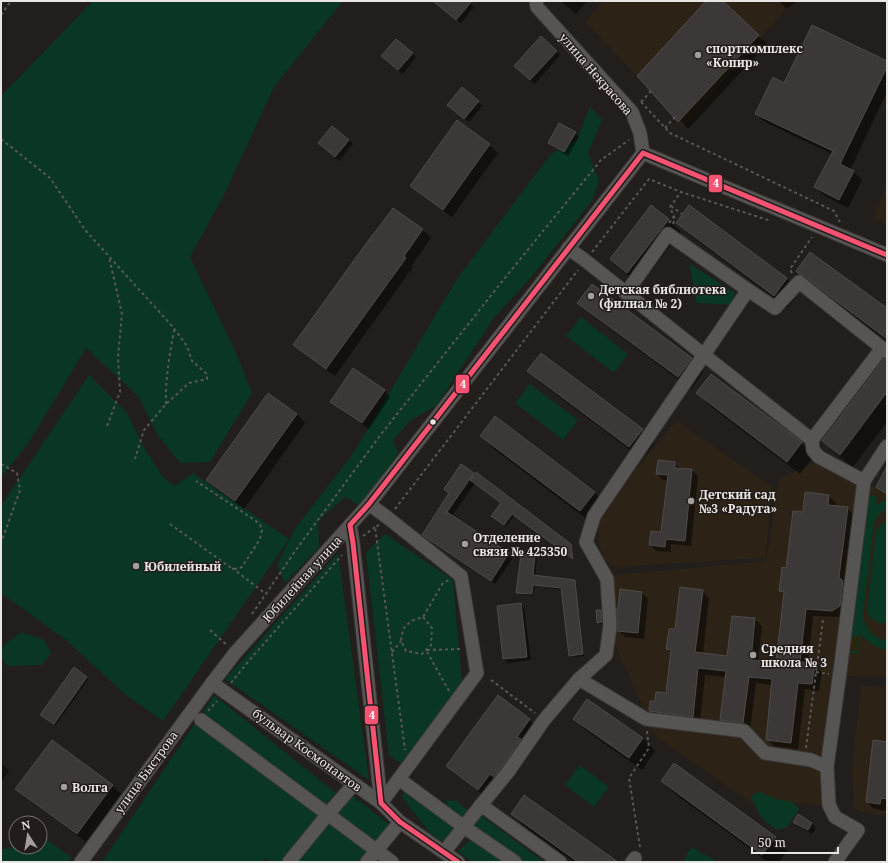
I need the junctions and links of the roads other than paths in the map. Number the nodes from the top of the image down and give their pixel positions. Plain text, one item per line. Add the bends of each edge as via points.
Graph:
1 (536, 1) edge
2 (643, 153) junction
3 (568, 248) junction
4 (887, 255) edge
5 (748, 290) junction
6 (626, 293) junction
7 (884, 350) edge
8 (704, 356) junction
9 (812, 440) junction
10 (887, 446) edge
11 (864, 481) junction
12 (369, 504) junction
13 (350, 525) junction
14 (579, 679) junction
15 (212, 682) junction
16 (201, 720) dead end
17 (827, 766) junction
18 (399, 779) junction
19 (354, 784) junction
20 (381, 803) junction
21 (481, 805) junction
22 (328, 814) junction
23 (400, 822) junction
24 (464, 827) junction
25 (376, 851) junction
26 (449, 858) edge
27 (81, 862) edge
28 (289, 862) edge
29 (367, 862) edge
30 (392, 862) edge
31 (515, 862) edge
32 (560, 862) edge
33 (835, 862) edge

1 - 2 street, улица Некрасова via 537,6 632,112 640,133
2 - 3 street, Юбилейная улица
2 - 4 street
3 - 6 street
3 - 12 street, Юбилейная улица
5 - 6 street via 668,229
5 - 7 street via 775,308 799,282
5 - 8 street
6 - 8 street
7 - 9 street
8 - 9 street
8 - 14 street via 594,516 586,542 607,579 610,626 606,655
9 - 11 street via 813,450 819,457
10 - 11 street
11 - 17 street
12 - 13 street, Юбилейная улица
12 - 18 street via 461,576 477,672
13 - 15 street, Юбилейная улица
13 - 20 street
14 - 17 street via 646,720 744,731 765,753 811,760
14 - 21 street via 544,720 508,772
15 - 19 street, бульвар Космонавтов
15 - 27 street, улица Быстрова
16 - 22 street
17 - 33 street via 829,805 835,817 858,830
18 - 20 street
18 - 24 street
19 - 20 street, бульвар Космонавтов
19 - 22 street
20 - 23 street, бульвар Космонавтов
21 - 24 street
21 - 32 street
22 - 25 street
22 - 28 street
23 - 25 street
23 - 26 street, бульвар Космонавтов
24 - 26 street
24 - 31 street
25 - 29 street
25 - 30 street

